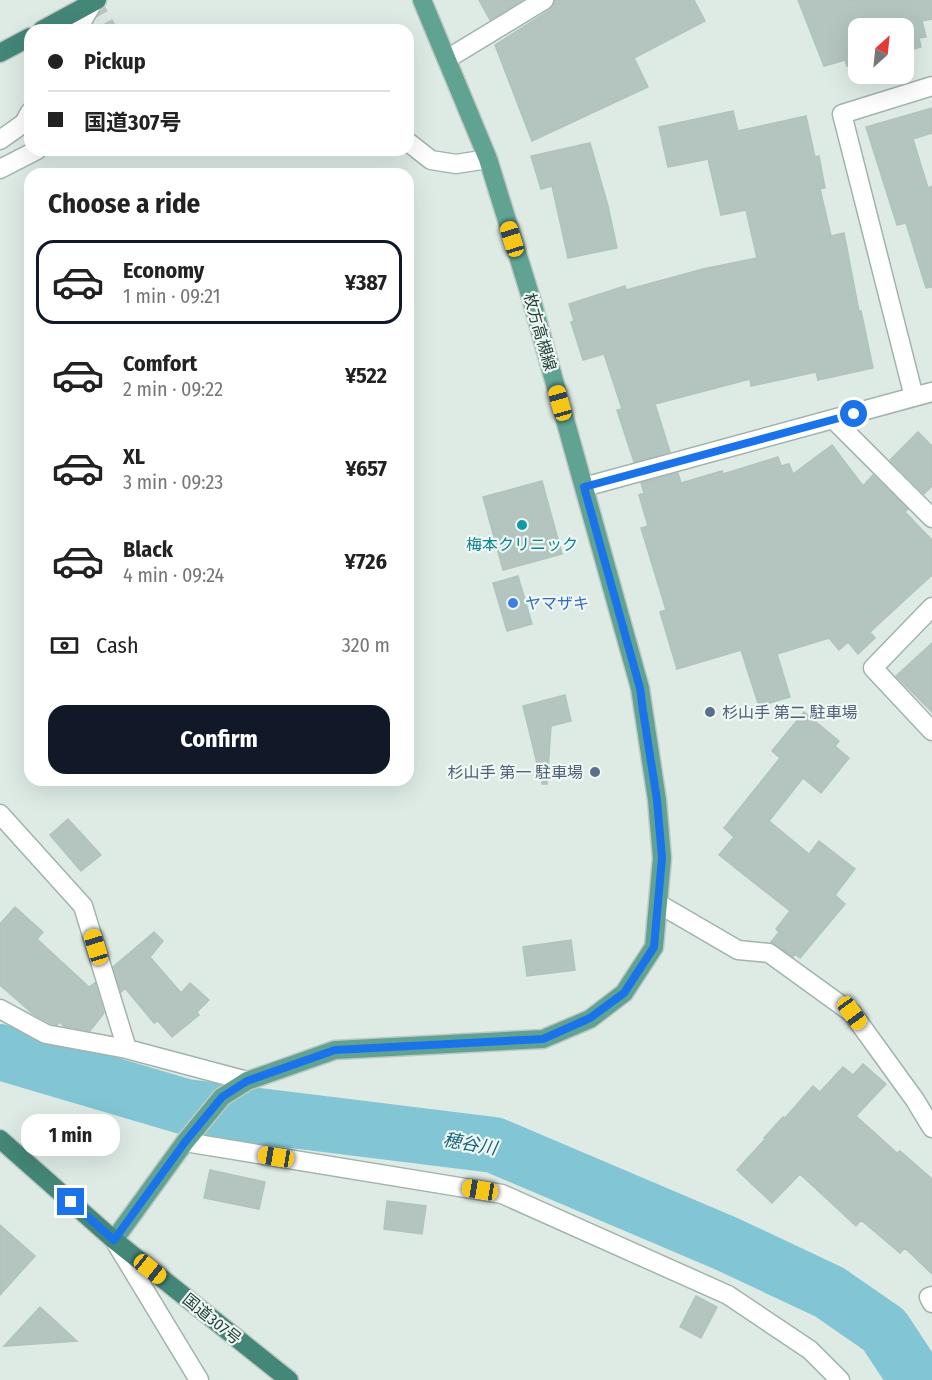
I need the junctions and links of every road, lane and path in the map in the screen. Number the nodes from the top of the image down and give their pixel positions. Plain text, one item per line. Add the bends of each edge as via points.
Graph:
1 (422, 0) edge
2 (544, 0) edge
3 (95, 1) edge
4 (53, 24) edge
5 (80, 24) edge
6 (24, 40) edge
7 (0, 53) edge
8 (447, 59) junction
9 (932, 86) edge
10 (24, 123) edge
11 (0, 140) edge
12 (414, 147) edge
13 (25, 156) edge
14 (488, 159) junction
15 (0, 169) edge
16 (932, 392) edge
17 (914, 397) junction
18 (834, 420) junction
19 (584, 487) junction
20 (932, 518) edge
21 (932, 607) edge
22 (932, 731) edge
23 (0, 814) edge
24 (659, 904) junction
25 (0, 1009) edge
26 (127, 1049) junction
27 (247, 1081) junction
28 (932, 1128) edge
29 (0, 1139) edge
30 (185, 1142) junction
31 (114, 1240) junction
32 (932, 1296) edge
33 (932, 1303) edge
34 (199, 1380) edge
35 (289, 1380) edge
36 (840, 1380) edge

1 - 8 main road, 枚方高槻線
2 - 8 street
3 - 4 highway
3 - 5 street
6 - 7 highway
8 - 14 main road, 枚方高槻線
9 - 17 street via 842,114
10 - 11 street
12 - 14 street via 431,160 456,164
13 - 15 street
14 - 19 main road, 枚方高槻線
16 - 17 street
17 - 18 street
18 - 19 street
18 - 20 street
19 - 24 main road, 枚方高槻線 via 640,688 657,800 662,858
21 - 22 street via 873,668
23 - 26 street via 83,906
24 - 27 main road, 枚方高槻線 via 654,947 624,993 571,1027 543,1039 335,1050
24 - 28 street via 738,950 769,953 852,1013
25 - 26 street via 46,1034
26 - 27 street
27 - 30 main road, 枚方高槻線 via 222,1097
29 - 31 highway, 国道307号
30 - 31 main road, 枚方高槻線
30 - 36 street via 502,1194 728,1295 810,1350
31 - 34 street
31 - 35 highway, 国道307号
32 - 33 street

